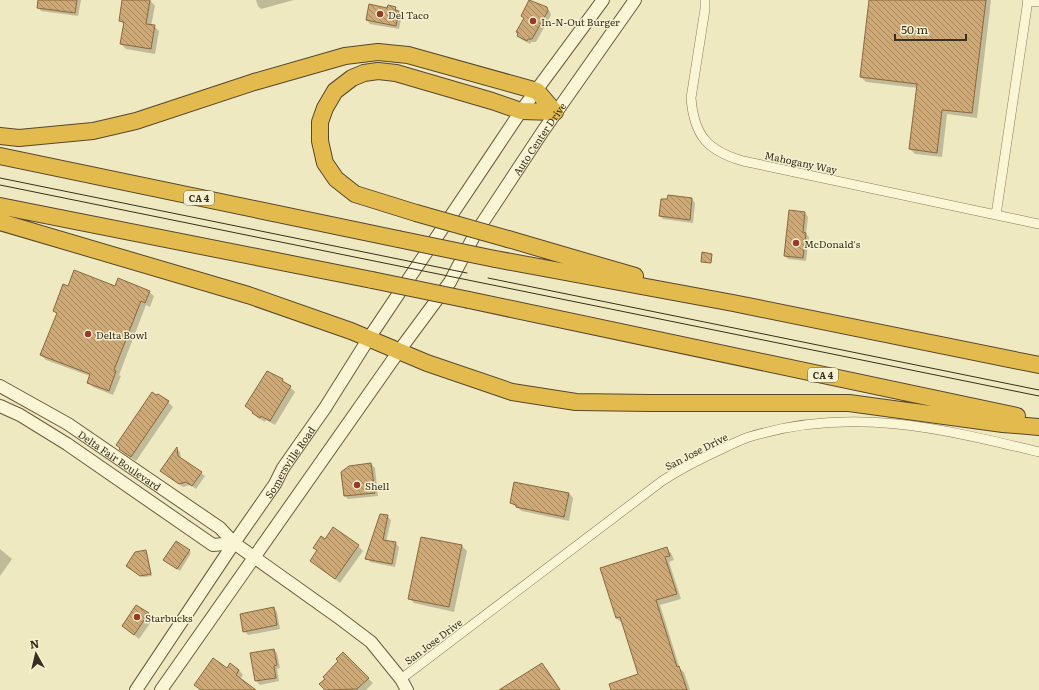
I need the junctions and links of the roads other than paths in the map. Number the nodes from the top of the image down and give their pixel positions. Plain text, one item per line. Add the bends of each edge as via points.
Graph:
1 (603, 0) edge
2 (635, 0) edge
3 (704, 0) edge
4 (1028, 1) edge
5 (1039, 2) edge
6 (537, 90) junction
7 (521, 111) junction
8 (555, 112) junction
9 (0, 136) edge
10 (0, 156) edge
11 (0, 206) edge
12 (996, 215) junction
13 (0, 222) edge
14 (1039, 224) edge
15 (733, 303) junction
16 (369, 338) junction
17 (400, 351) junction
18 (1039, 365) edge
19 (0, 386) edge
20 (0, 406) edge
21 (1039, 421) edge
22 (1039, 427) edge
23 (95, 442) junction
24 (1039, 452) edge
25 (85, 457) junction
26 (234, 543) junction
27 (254, 557) junction
28 (401, 679) junction
29 (136, 690) edge
30 (161, 690) edge
31 (407, 690) edge

1 - 6 main road
2 - 8 main road, Auto Center Drive
3 - 12 street, Mahogany Way via 705,9 691,98 692,113 703,139 716,151 743,161
4 - 5 street
4 - 12 street
6 - 7 main road
6 - 8 highway
6 - 9 highway via 408,55 378,52 345,56 254,82 136,121 93,131 19,138
7 - 8 highway
7 - 15 highway, bridge via 396,73 364,73 352,78 335,91 320,122 320,141 325,163 336,180 355,194
7 - 16 main road, Somersville Road
8 - 17 main road, Auto Center Drive via 475,234 450,282
10 - 15 highway, CA 4, bridge via 495,259
11 - 21 highway, CA 4, bridge via 607,328
12 - 14 street, Mahogany Way
13 - 16 highway via 248,295
15 - 18 highway, CA 4
16 - 17 highway
16 - 26 main road, Somersville Road
17 - 22 highway via 512,392 576,402 849,403
17 - 27 main road
19 - 23 main road, Delta Fair Boulevard via 55,416
20 - 25 main road, Delta Fair Boulevard via 20,415
23 - 25 main road
23 - 26 main road, Delta Fair Boulevard via 220,528
24 - 28 street, San Jose Drive via 933,429 856,421 820,422 747,437 692,463 662,481
25 - 26 main road, Delta Fair Boulevard via 213,545
26 - 27 main road, Delta Fair Boulevard
26 - 29 main road, Somersville Road
27 - 28 main road, Delta Fair Boulevard via 371,642
27 - 30 main road
28 - 31 main road, Delta Fair Boulevard

